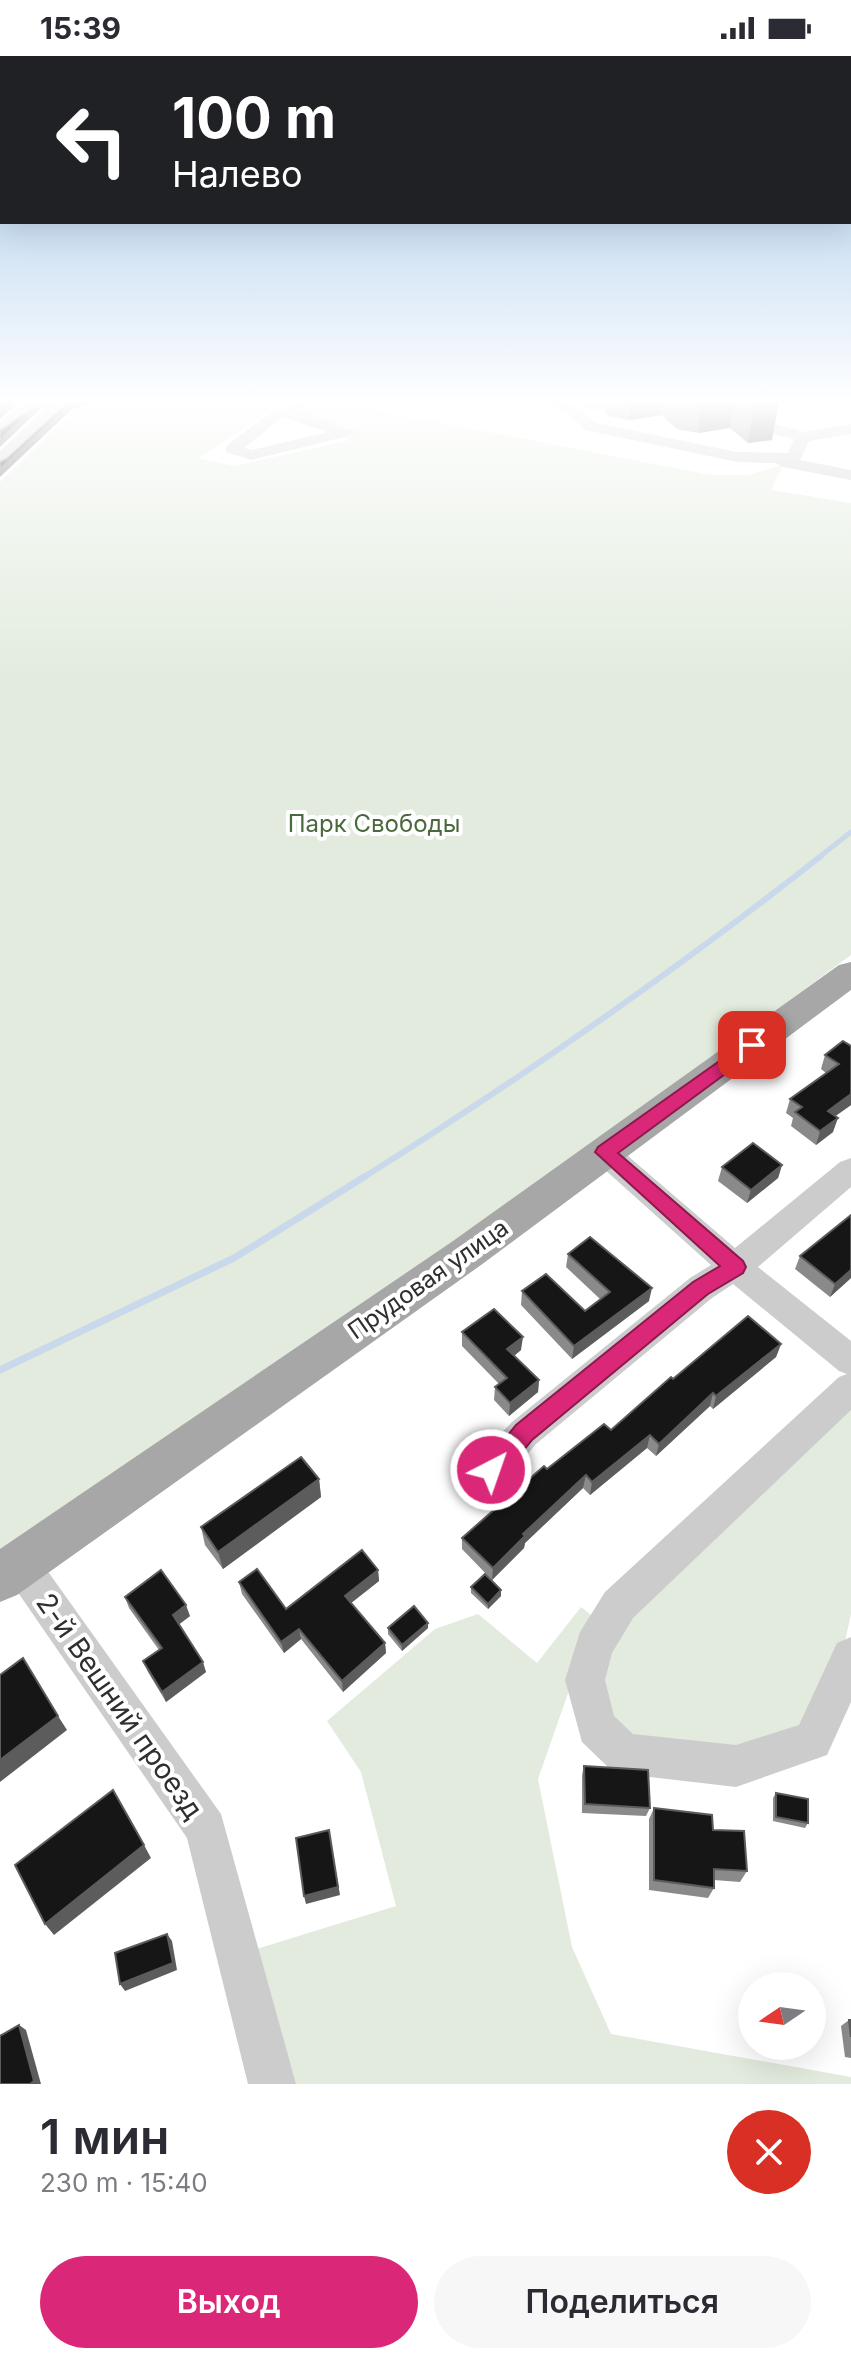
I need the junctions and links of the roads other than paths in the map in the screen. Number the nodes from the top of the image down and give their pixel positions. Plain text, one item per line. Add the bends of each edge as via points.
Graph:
1 (851, 973) edge
2 (604, 1152) junction
3 (851, 1170) edge
4 (735, 1267) junction
5 (851, 1361) edge
6 (851, 1388) edge
7 (491, 1470) dead end
8 (10, 1572) edge
9 (851, 1657) edge
10 (272, 2084) edge

1 - 2 main road, Прудовая улица
2 - 4 street
2 - 8 main road, Прудовая улица
3 - 4 street
4 - 5 street
4 - 7 street via 701,1288 524,1433
6 - 9 street via 619,1605 594,1646 585,1680 596,1728 624,1753 736,1766 813,1741
8 - 10 street, 2-й Вешний проезд via 206,1829

